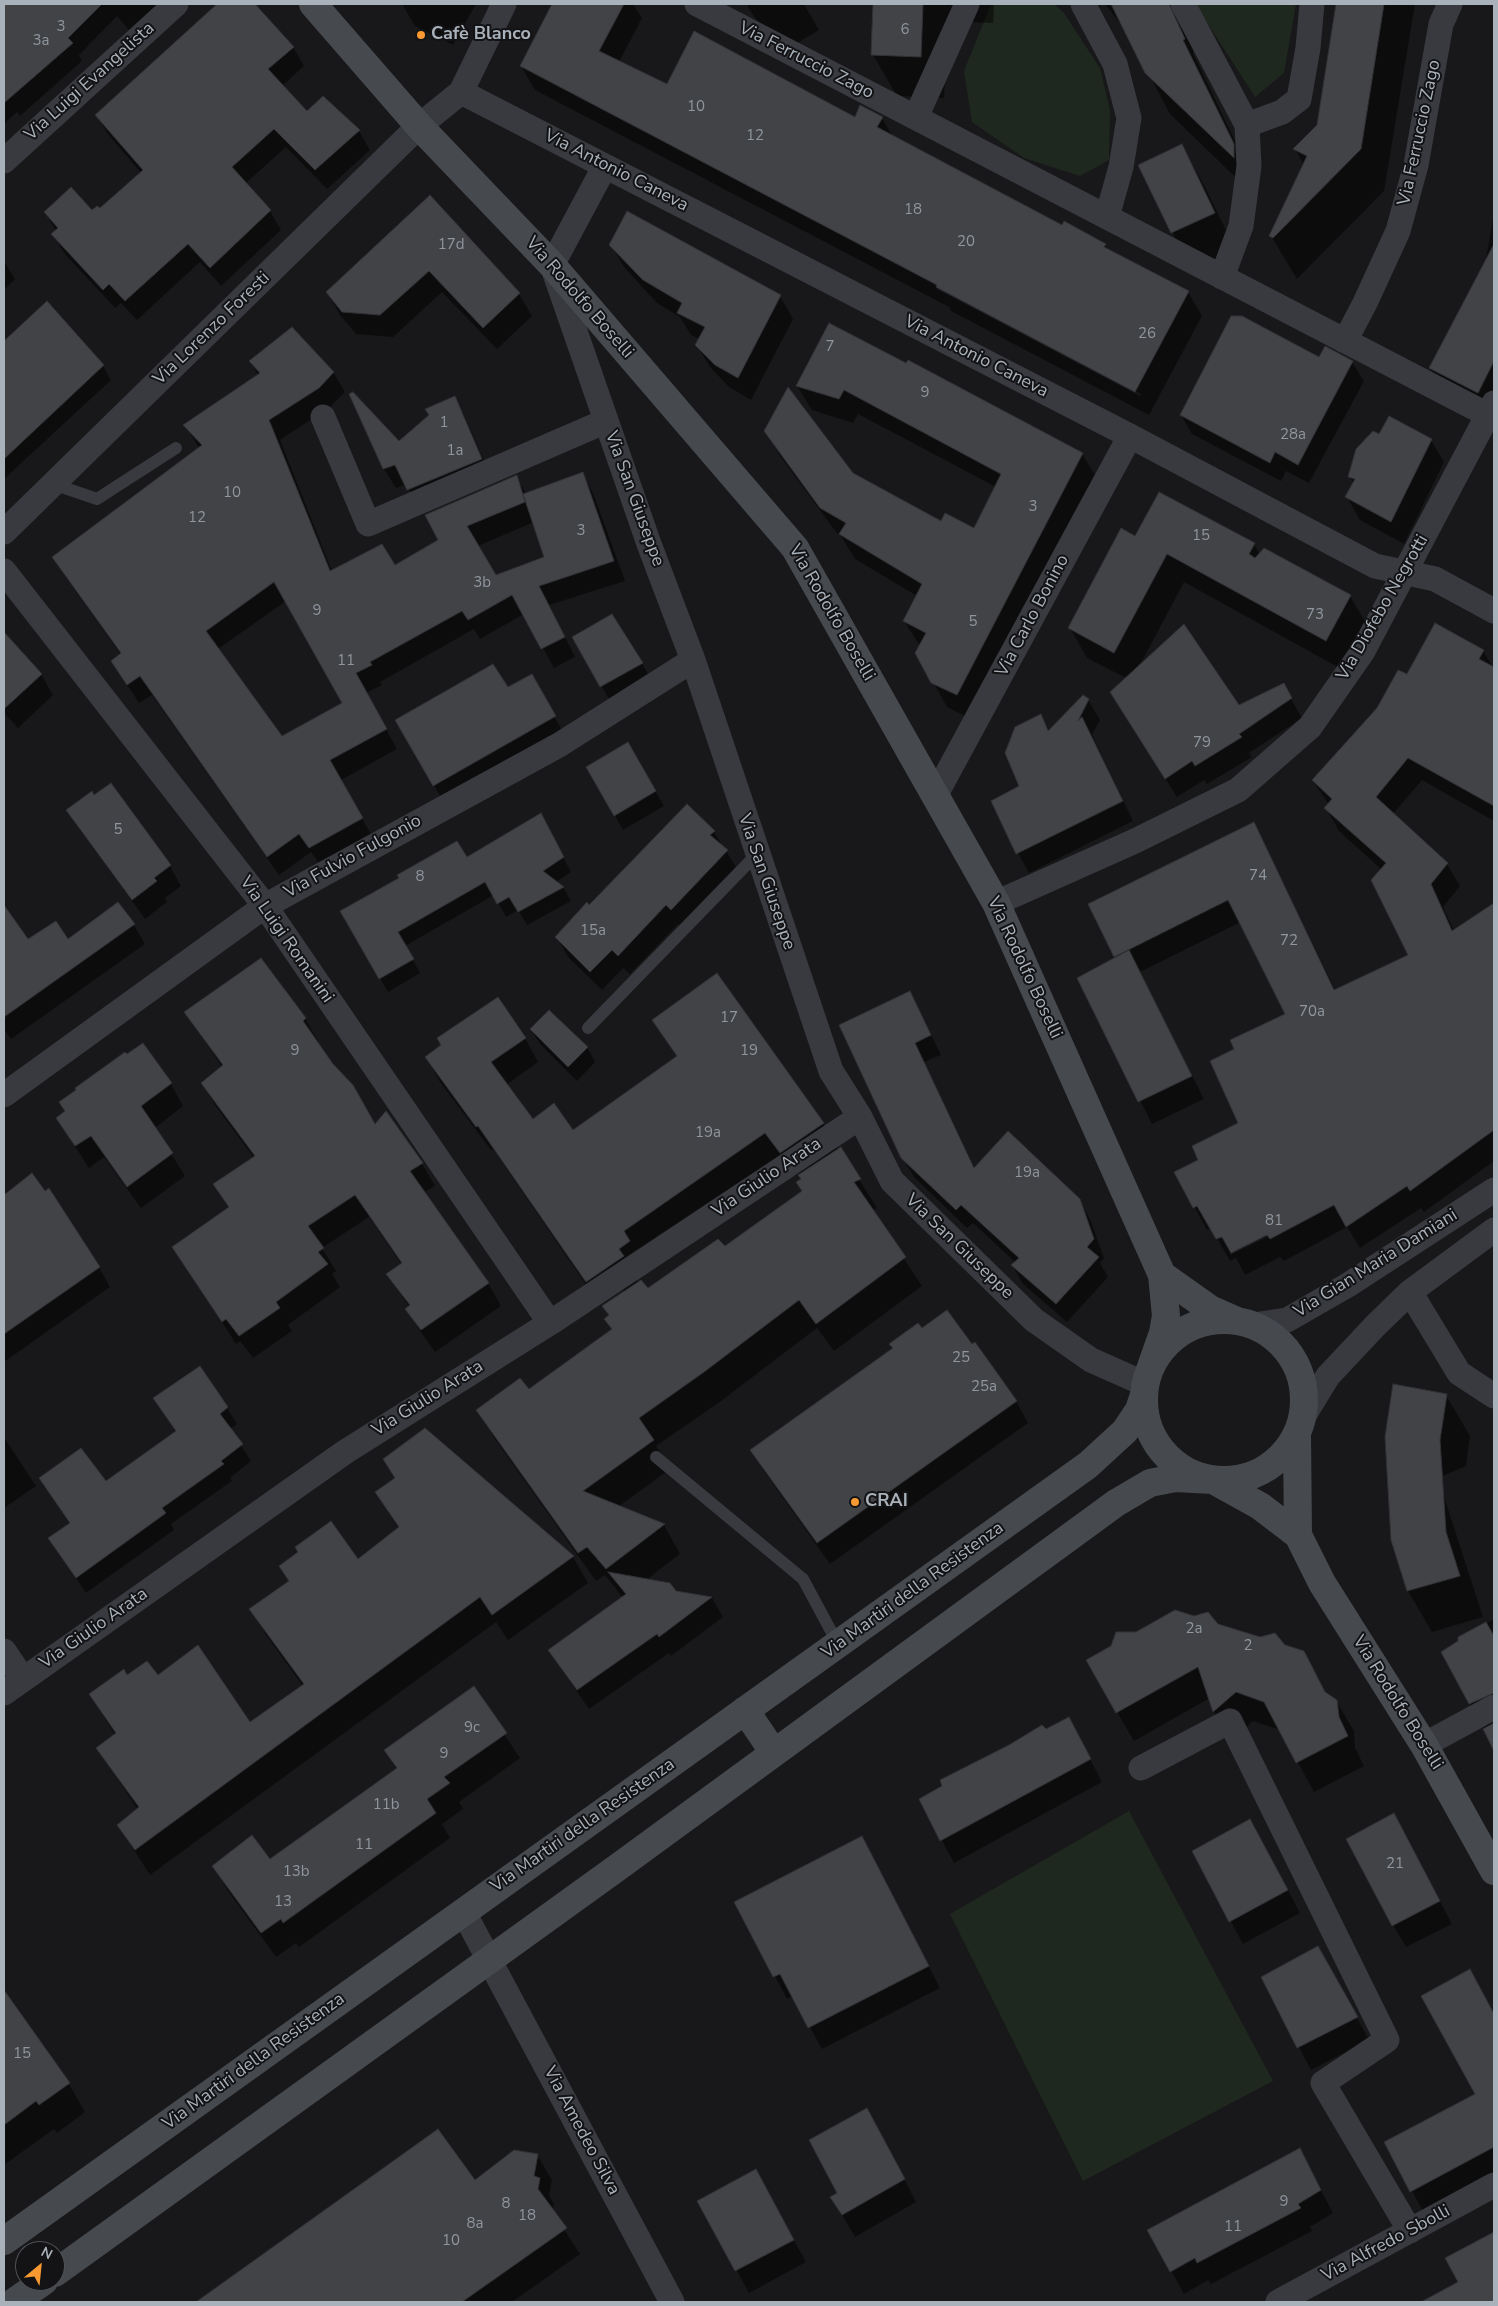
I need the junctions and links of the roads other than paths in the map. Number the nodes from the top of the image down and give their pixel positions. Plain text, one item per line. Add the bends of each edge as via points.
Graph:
1 (176, 4) edge
2 (313, 4) edge
3 (504, 4) edge
4 (697, 4) edge
5 (967, 4) edge
6 (1083, 4) edge
7 (1183, 4) edge
8 (1312, 4) edge
9 (1450, 4) edge
10 (461, 92) junction
11 (916, 118) junction
12 (1247, 125) junction
13 (419, 126) junction
14 (4, 161) edge
15 (605, 166) junction
16 (1107, 217) junction
17 (552, 265) junction
18 (1222, 277) junction
19 (1345, 341) junction
20 (1491, 409) edge
21 (324, 417) dead end
22 (606, 421) junction
23 (1130, 436) junction
24 (176, 448) dead end
25 (52, 484) junction
26 (4, 532) edge
27 (4, 571) edge
28 (1405, 573) junction
29 (1494, 611) edge
30 (693, 660) junction
31 (935, 796) junction
32 (756, 854) junction
33 (996, 903) junction
34 (265, 906) junction
35 (588, 1028) dead end
36 (6, 1087) edge
37 (860, 1117) junction
38 (1494, 1190) edge
39 (1494, 1230) edge
40 (1162, 1275) junction
41 (1410, 1292) junction
42 (550, 1323) junction
43 (1246, 1323) junction
44 (1147, 1382) junction
45 (1494, 1396) edge
46 (1300, 1426) junction
47 (656, 1457) dead end
48 (1213, 1480) junction
49 (1298, 1535) junction
50 (838, 1644) junction
51 (4, 1651) edge
52 (14, 1686) edge
53 (1494, 1707) edge
54 (744, 1710) junction
55 (1424, 1745) junction
56 (774, 1753) junction
57 (1142, 1768) dead end
58 (1492, 1859) edge
59 (463, 1911) junction
60 (490, 1960) junction
61 (1494, 2185) edge
62 (1410, 2230) junction
63 (4, 2241) edge
64 (65, 2266) edge
65 (30, 2291) edge
66 (14, 2302) edge
67 (672, 2302) edge
68 (1278, 2302) edge

1 - 14 street, Via Luigi Evangelista
2 - 13 street, Via Rodolfo Boselli
3 - 10 street
4 - 11 street, Via Ferruccio Zago
5 - 11 street
6 - 16 street via 1115,64 1129,118 1121,167
7 - 12 street
8 - 12 street via 1299,99 1282,112
9 - 19 street, Via Ferruccio Zago via 1441,24 1416,165 1398,231
10 - 13 street, Via Lorenzo Foresti
10 - 15 street, Via Antonio Caneva
11 - 16 street, Via Ferruccio Zago
12 - 18 street via 1249,166 1241,226
13 - 17 street, Via Rodolfo Boselli
13 - 25 street, Via Lorenzo Foresti
15 - 17 street
15 - 23 street, Via Antonio Caneva
16 - 18 street, Via Ferruccio Zago
17 - 22 street, Via San Giuseppe
17 - 31 street, Via Rodolfo Boselli via 795,548
18 - 19 street, Via Ferruccio Zago
19 - 20 street, Via Ferruccio Zago
20 - 28 street, Via Diofebo Negrotti
21 - 22 street via 368,524
22 - 30 street, Via San Giuseppe
23 - 28 street, Via Antonio Caneva via 1375,566
23 - 31 street, Via Carlo Bonino
24 - 25 lane via 97,499
25 - 26 street, Via Lorenzo Foresti
27 - 34 street, Via Luigi Romanini
28 - 29 street, Via Antonio Caneva via 1435,579
28 - 33 street, Via Diofebo Negrotti via 1363,651 1310,727 1238,790 1135,841
30 - 32 street, Via San Giuseppe
30 - 34 street, Via Fulvio Fulgonio via 558,745
31 - 33 street, Via Rodolfo Boselli
32 - 35 lane
32 - 37 street, Via San Giuseppe via 831,1071
33 - 40 street, Via Rodolfo Boselli
34 - 36 street, Via Fulvio Fulgonio
34 - 42 street, Via Luigi Romanini
37 - 42 street, Via Giulio Arata
37 - 44 street, Via San Giuseppe via 892,1181 1034,1320 1091,1360
38 - 43 street, Via Gian Maria Damiani via 1287,1320
39 - 41 street, Via Gian Maria Damiani
40 - 43 street via 1210,1309
40 - 44 street, Via Rodolfo Boselli via 1166,1316
41 - 45 street via 1459,1373
41 - 46 street, Via Gian Maria Damiani via 1328,1376
42 - 52 street, Via Giulio Arata via 344,1452
43 - 44 street via 1215,1320 1196,1324 1180,1333 1166,1345
43 - 46 street via 1270,1334 1295,1362 1305,1398
44 - 48 street via 1145,1413 1159,1447 1186,1471
44 - 50 street, Via Martiri della Resistenza via 1134,1418 1102,1454
46 - 48 street via 1288,1451 1274,1465 1240,1480
46 - 49 street, Via Rodolfo Boselli
47 - 50 lane via 803,1579
48 - 49 street, Via Rodolfo Boselli via 1260,1506
48 - 56 street via 1175,1478 1150,1483 1132,1493
49 - 55 street, Via Rodolfo Boselli via 1322,1583
50 - 54 street, Via Martiri della Resistenza
51 - 52 street
53 - 55 street
54 - 56 street
54 - 59 street, Via Martiri della Resistenza
55 - 58 street, Via Rodolfo Boselli
56 - 60 street
57 - 62 street via 1230,1721 1388,2040 1323,2083
59 - 60 street, Via Amedeo Silva
59 - 63 street, Via Martiri della Resistenza
60 - 64 street
60 - 67 street, Via Amedeo Silva
61 - 62 street, Via Alfredo Sbolli
62 - 68 street, Via Alfredo Sbolli
65 - 66 street

